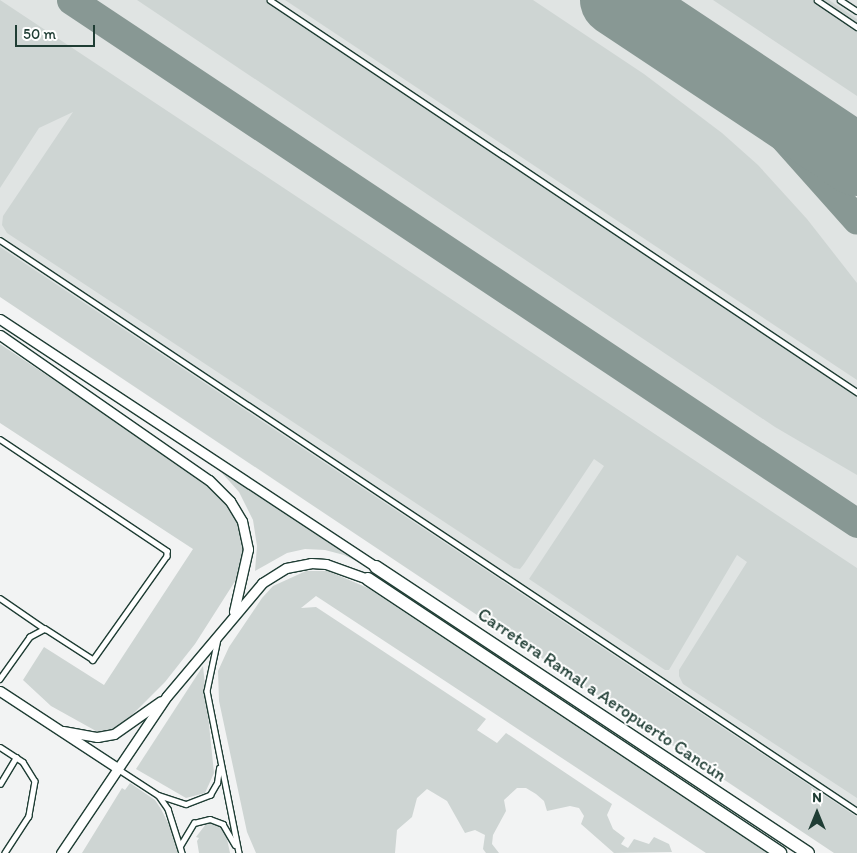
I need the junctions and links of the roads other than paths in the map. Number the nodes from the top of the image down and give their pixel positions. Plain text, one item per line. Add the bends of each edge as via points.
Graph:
1 (270, 0) edge
2 (817, 0) edge
3 (840, 0) edge
4 (857, 11) edge
5 (857, 26) edge
6 (0, 240) edge
7 (0, 319) edge
8 (0, 335) edge
9 (857, 392) edge
10 (0, 439) edge
11 (376, 566) joint
12 (368, 579) joint
13 (0, 598) edge
14 (234, 614) junction
15 (45, 629) junction
16 (220, 632) junction
17 (0, 679) edge
18 (0, 691) edge
19 (167, 696) junction
20 (58, 730) junction
21 (0, 746) edge
22 (16, 757) junction
23 (220, 765) junction
24 (117, 768) junction
25 (0, 784) edge
26 (158, 795) junction
27 (857, 811) edge
28 (180, 846) junction
29 (62, 852) edge
30 (5, 853) edge
31 (182, 853) edge
32 (238, 853) edge
33 (780, 853) edge
34 (808, 853) edge

1 - 9 lane
2 - 5 lane
3 - 4 lane
6 - 27 lane
7 - 11 street
8 - 14 street via 209,480 230,501 244,528 248,549
10 - 15 lane via 167,551 167,556 93,660
11 - 34 main road, Carretera Ramal a Aeropuerto Cancún
12 - 14 street via 326,564 286,568 262,582
12 - 33 main road, Carretera Ramal a Aeropuerto Cancún
13 - 15 lane
14 - 16 street
15 - 17 lane via 30,637
16 - 19 street
16 - 23 lane via 211,659 207,691
18 - 20 street
19 - 20 street via 114,734 97,737
19 - 24 street
20 - 24 street
21 - 22 lane
22 - 25 lane
22 - 30 lane via 28,767 35,781 29,816
23 - 26 lane via 217,783 204,799 186,804
23 - 32 lane
24 - 26 lane
24 - 29 street
26 - 28 lane via 168,809
28 - 31 lane
28 - 32 lane via 194,823 210,819 223,824 229,831

